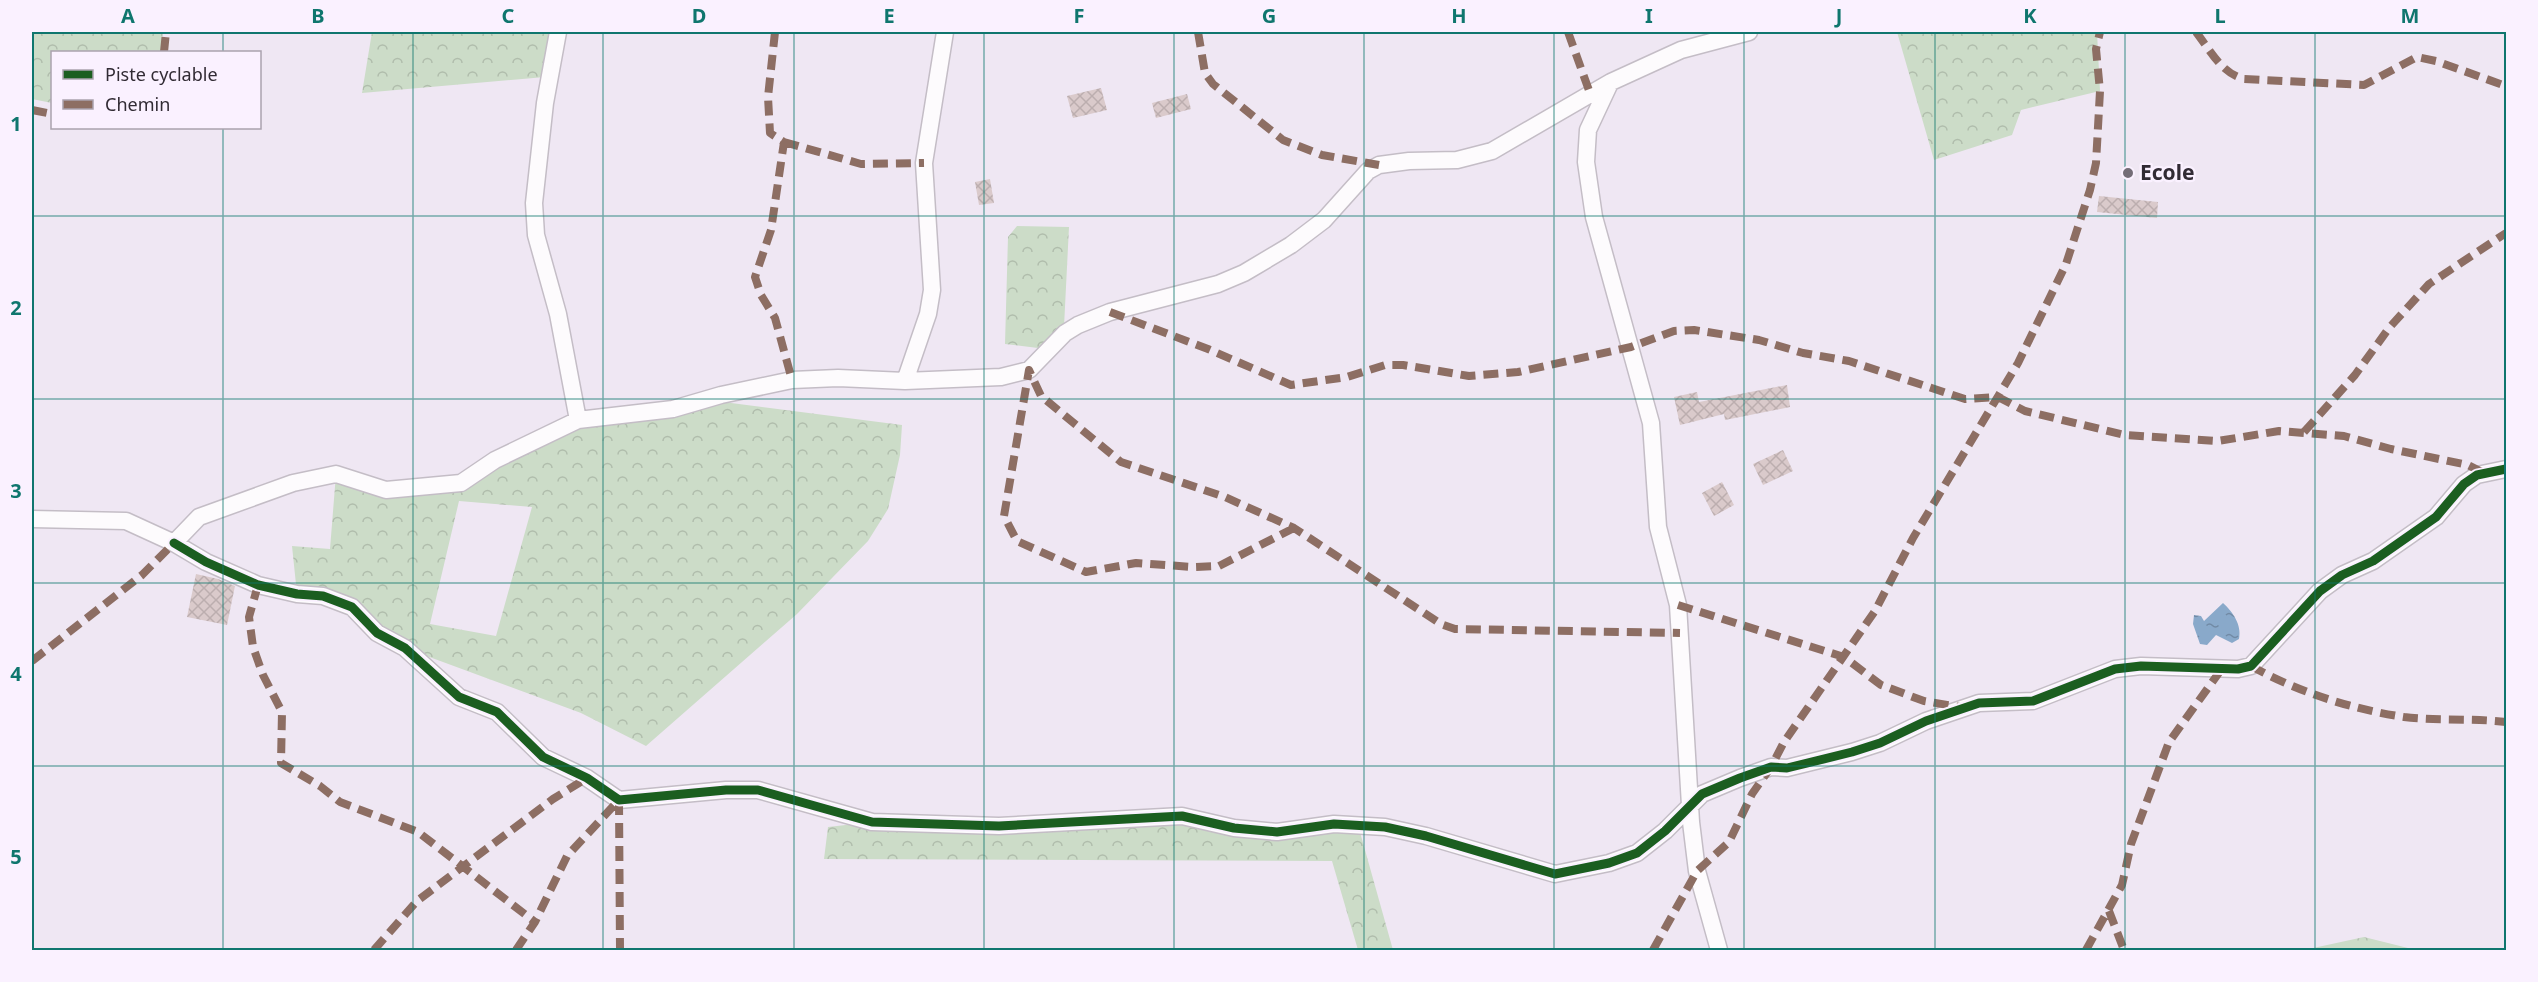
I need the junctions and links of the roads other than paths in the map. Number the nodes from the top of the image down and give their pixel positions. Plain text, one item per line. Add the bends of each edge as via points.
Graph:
1 (558, 32) edge
2 (945, 32) edge
3 (1749, 32) edge
4 (1611, 82) junction
5 (905, 381) junction
6 (578, 420) junction
7 (2506, 469) edge
8 (32, 519) edge
9 (174, 543) junction
10 (1690, 805) junction
11 (1719, 951) edge

1 - 6 street via 534,203 536,235 558,314
2 - 5 street via 924,163 932,290
3 - 4 street via 1681,50
4 - 5 street via 1492,151 1457,160 1379,165 1368,171 1324,220 1244,273 1078,325 1029,370 1001,377
4 - 10 street via 1588,130 1586,162 1594,217 1651,423 1658,527 1678,605
5 - 6 street via 792,380 673,409
6 - 9 street via 495,460 461,483 386,490 336,474 325,476 293,483 199,517
7 - 10 street via 2477,475 2464,484 2436,518 2320,591 2251,666 2115,669 2033,701 1978,704 1861,749 1786,768 1771,767 1702,794
8 - 9 street via 126,521
9 - 10 street via 258,585 323,596 352,608 377,633 405,648 459,697 497,712 543,757 587,778 619,800 758,790 872,822 999,826 1182,816 1234,828 1277,832 1334,824 1385,826 1555,874 1637,853
10 - 11 street via 1697,871

